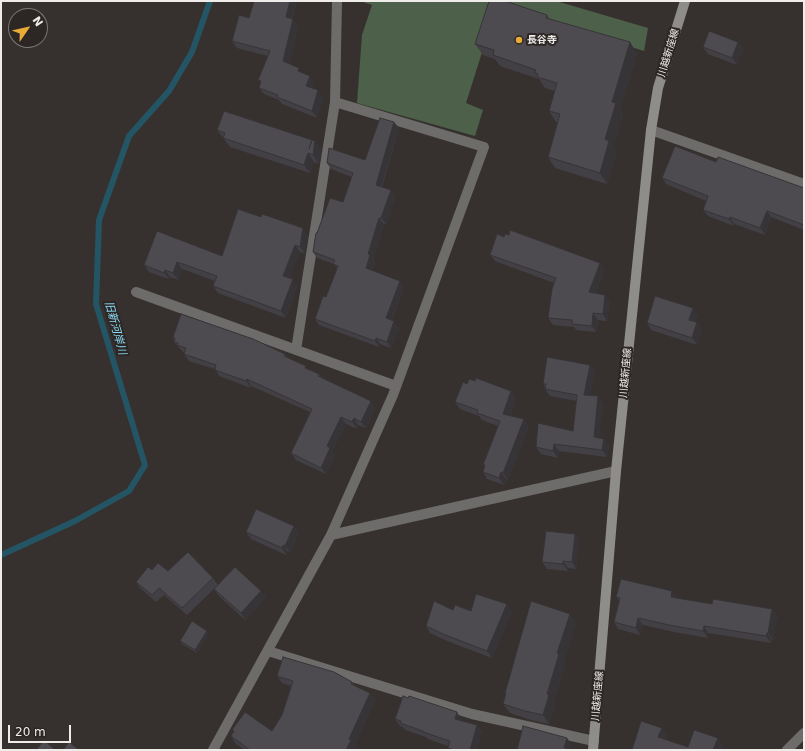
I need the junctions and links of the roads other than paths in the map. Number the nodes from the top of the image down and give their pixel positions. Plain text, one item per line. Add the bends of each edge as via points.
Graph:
1 (337, 1) edge
2 (685, 1) edge
3 (335, 102) junction
4 (651, 130) junction
5 (804, 184) edge
6 (136, 292) dead end
7 (296, 350) junction
8 (396, 386) junction
9 (616, 470) junction
10 (331, 535) junction
11 (268, 651) junction
12 (804, 733) edge
13 (594, 746) edge
14 (213, 750) edge
15 (787, 750) edge

1 - 3 street
2 - 4 main road, 川越新座線 via 658,88
3 - 7 street
3 - 8 street via 484,147
4 - 5 street
4 - 9 main road, 川越新座線
6 - 7 street
7 - 8 street
8 - 10 street
9 - 10 street
9 - 13 main road, 川越新座線
10 - 11 street
11 - 13 street via 472,714
11 - 14 street
12 - 15 street

